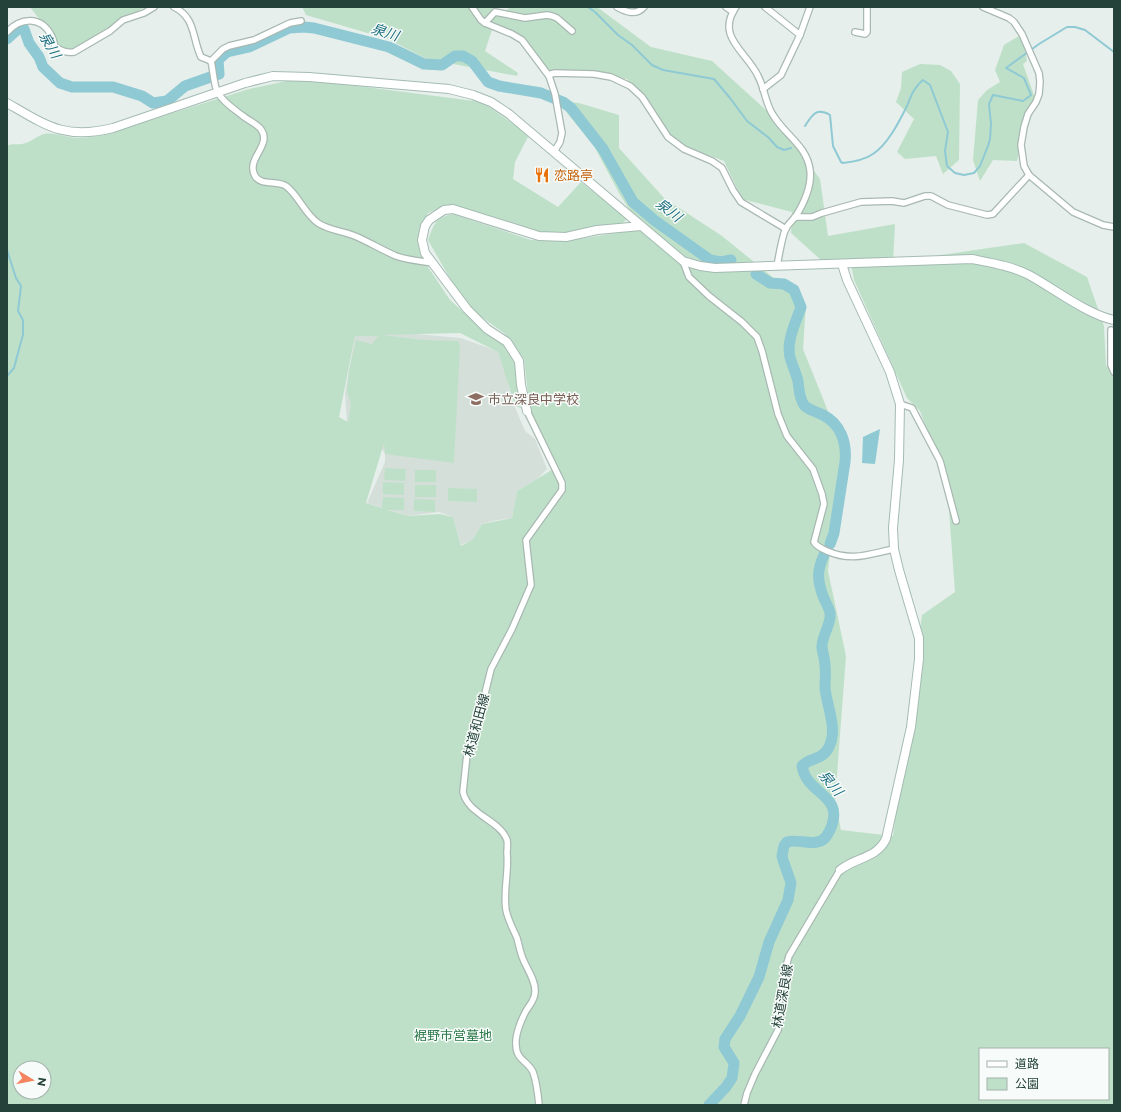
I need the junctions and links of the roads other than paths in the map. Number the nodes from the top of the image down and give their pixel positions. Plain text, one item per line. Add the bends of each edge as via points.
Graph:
1 (154, 7) edge
2 (174, 7) edge
3 (472, 7) edge
4 (617, 7) edge
5 (644, 7) edge
6 (726, 7) edge
7 (765, 7) edge
8 (867, 7) edge
9 (984, 7) edge
10 (809, 8) edge
11 (734, 9) edge
12 (301, 21) dead end
13 (485, 23) junction
14 (572, 31) dead end
15 (7, 32) edge
16 (855, 32) dead end
17 (800, 35) junction
18 (211, 60) junction
19 (548, 76) junction
20 (763, 89) junction
21 (217, 92) junction
22 (7, 103) edge
23 (554, 152) junction
24 (1029, 175) junction
25 (795, 217) junction
26 (641, 226) junction
27 (1114, 227) edge
28 (786, 228) junction
29 (683, 261) junction
30 (432, 263) junction
31 (842, 264) junction
32 (776, 266) junction
33 (1113, 320) edge
34 (1112, 331) edge
35 (1114, 372) edge
36 (900, 404) junction
37 (528, 411) joint
38 (956, 521) dead end
39 (894, 548) junction
40 (840, 870) joint
41 (539, 1105) edge
42 (744, 1105) edge

1 - 15 street via 123,20 110,31 74,52 68,53 55,47 52,35 37,21 19,22
2 - 18 street via 187,17 200,57
3 - 13 street
4 - 5 street via 628,13 635,13
6 - 11 street
7 - 17 street
8 - 16 street via 867,32
9 - 24 street via 1014,22 1039,73 1039,94 1027,117 1021,145 1024,166
10 - 17 street
11 - 20 street via 729,25 732,40 756,72
12 - 18 street via 290,23 254,40 229,46
13 - 14 street via 495,12 525,18 547,15 557,18
13 - 19 street via 522,40
17 - 20 street via 781,75
18 - 21 street
19 - 23 street via 555,94 562,133
19 - 28 street via 555,73 594,74 612,77 630,86 642,97 668,137 684,149 722,168 741,202
20 - 25 street via 774,116 805,153 810,170 808,191
21 - 22 street via 113,128 81,133 52,128
21 - 23 street via 259,79 287,76 449,89 491,102
21 - 30 street via 229,105 260,128 264,138 253,163 256,178 285,185 307,213 324,226 354,236 396,256
23 - 26 street
24 - 25 street via 993,214 987,215 948,205 931,196 925,196 904,202 861,202 812,217
24 - 27 street via 1073,212
25 - 28 street
26 - 29 street
26 - 30 street via 596,230 566,237 539,236 454,209 444,210 429,220 425,226 422,240 425,253
28 - 32 street
29 - 32 street via 715,268
29 - 39 street via 690,277 757,337 778,414 787,436 813,469 822,494 824,504 814,542 817,546 842,557 857,557
30 - 37 street via 467,309 487,329 507,342 519,361 521,385
31 - 32 street
31 - 33 street via 972,259 994,263 1028,275 1088,310
31 - 36 street via 890,372
33 - 34 street
34 - 35 street via 1111,365
36 - 38 street via 912,408 940,461
36 - 39 street
37 - 41 street, 林道和田線 via 562,483 562,490 526,540 531,585 491,669 467,754 463,792 471,807 497,827 507,840 506,910 535,990 534,999 520,1022 515,1045 517,1055 533,1072
39 - 40 street via 919,638 911,727 883,845 871,855
40 - 42 street, 林道深良線 via 789,956 779,1002 778,1030 752,1081

